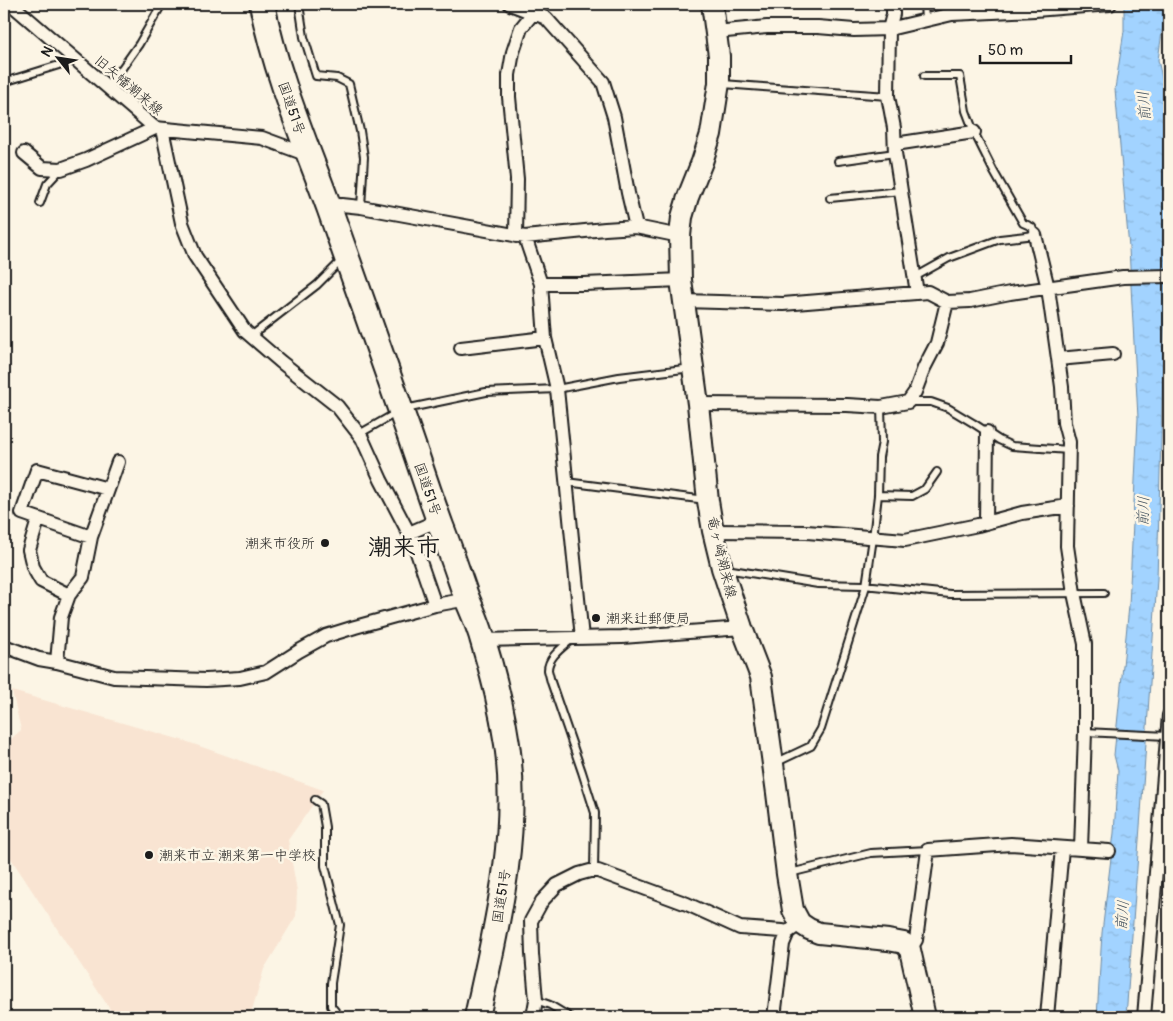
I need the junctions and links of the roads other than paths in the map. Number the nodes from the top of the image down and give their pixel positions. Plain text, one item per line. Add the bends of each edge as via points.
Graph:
1 (11, 4) edge
2 (162, 4) edge
3 (262, 4) edge
4 (299, 4) edge
5 (510, 4) edge
6 (712, 4) edge
7 (893, 4) edge
8 (924, 4) edge
9 (1110, 4) edge
10 (538, 10) edge
11 (925, 20) junction
12 (889, 29) junction
13 (716, 32) junction
14 (75, 60) junction
15 (924, 76) dead end
16 (4, 82) edge
17 (719, 83) junction
18 (108, 88) junction
19 (888, 96) junction
20 (158, 128) junction
21 (974, 132) junction
22 (895, 148) junction
23 (24, 153) dead end
24 (308, 155) junction
25 (838, 161) dead end
26 (61, 169) junction
27 (901, 191) junction
28 (830, 198) dead end
29 (40, 202) dead end
30 (328, 207) junction
31 (360, 207) junction
32 (636, 227) junction
33 (1036, 235) junction
34 (680, 236) junction
35 (521, 237) junction
36 (346, 257) junction
37 (1169, 276) edge
38 (915, 278) junction
39 (681, 280) junction
40 (541, 284) junction
41 (1048, 288) junction
42 (917, 293) junction
43 (684, 301) junction
44 (947, 302) junction
45 (251, 336) junction
46 (545, 338) junction
47 (461, 348) dead end
48 (1114, 354) dead end
49 (1058, 359) junction
50 (693, 368) junction
51 (557, 389) junction
52 (908, 402) junction
53 (698, 404) junction
54 (881, 407) junction
55 (401, 410) junction
56 (987, 432) junction
57 (359, 434) junction
58 (1069, 450) junction
59 (118, 462) dead end
60 (937, 472) dead end
61 (566, 482) junction
62 (108, 488) junction
63 (878, 495) junction
64 (708, 501) junction
65 (1068, 506) junction
66 (38, 520) junction
67 (439, 520) junction
68 (986, 523) junction
69 (713, 531) junction
70 (409, 533) junction
71 (92, 537) junction
72 (873, 538) junction
73 (722, 568) junction
74 (866, 586) junction
75 (1074, 593) junction
76 (1104, 593) dead end
77 (69, 595) junction
78 (468, 599) junction
79 (435, 605) junction
80 (742, 628) junction
81 (578, 638) junction
82 (483, 640) junction
83 (4, 646) edge
84 (57, 662) junction
85 (1169, 715) edge
86 (1085, 732) junction
87 (1167, 736) junction
88 (774, 764) junction
89 (315, 800) dead end
90 (1062, 848) junction
91 (1081, 849) junction
92 (928, 850) junction
93 (1109, 851) dead end
94 (594, 871) junction
95 (786, 874) junction
96 (794, 928) junction
97 (910, 950) junction
98 (536, 1000) junction
99 (340, 1017) edge
100 (478, 1017) edge
101 (533, 1017) edge
102 (570, 1017) edge
103 (774, 1017) edge
104 (925, 1017) edge
105 (1047, 1017) edge
106 (1144, 1017) edge

1 - 14 street, 旧矢幡潮来線
2 - 18 lane
3 - 24 highway, 国道51号 via 274,56
4 - 31 lane via 304,38 316,76 337,78 349,84 364,157
5 - 10 street
6 - 13 main road, 竜ヶ崎潮来線
7 - 12 street
8 - 11 lane
9 - 11 street via 952,14
10 - 32 street via 603,82 614,117
10 - 35 street via 521,28 509,75
11 - 12 street
12 - 13 street via 767,27
12 - 19 street
13 - 17 main road, 竜ヶ崎潮来線
14 - 16 lane
14 - 18 street, 旧矢幡潮来線
15 - 21 lane via 960,76 966,111
17 - 19 lane
17 - 34 main road, 竜ヶ崎潮来線 via 710,134 682,217
18 - 20 street, 旧矢幡潮来線
19 - 22 street
20 - 24 street, 旧矢幡潮来線 via 262,138
20 - 26 street
20 - 45 street via 182,223 195,256
21 - 22 street
21 - 33 lane via 1023,224 1032,227
22 - 25 lane
22 - 27 street
23 - 26 street via 42,168
24 - 30 highway, 国道51号
26 - 29 lane via 47,184
27 - 28 lane
27 - 38 street
30 - 31 street
30 - 36 highway, 国道51号
31 - 35 street
32 - 34 street
32 - 35 street
33 - 38 lane via 1000,239 949,258
33 - 41 street
34 - 39 main road, 竜ヶ崎潮来線
35 - 40 street
36 - 45 lane via 317,285
36 - 55 highway, 国道51号
37 - 41 street via 1123,277
38 - 42 street
39 - 40 street
39 - 43 main road, 竜ヶ崎潮来線
40 - 46 street
41 - 44 street
41 - 49 street
42 - 43 street via 783,304
42 - 44 street via 928,292
43 - 50 main road, 竜ヶ崎潮来線
44 - 52 street via 937,343
45 - 57 street via 337,406
46 - 47 street
46 - 51 street
48 - 49 street
49 - 58 street
50 - 51 lane
50 - 53 main road, 竜ヶ崎潮来線
51 - 55 lane via 486,392
51 - 61 street
52 - 54 street
52 - 56 lane via 931,402 948,408
53 - 54 street
53 - 64 main road, 竜ヶ崎潮来線
54 - 63 lane
55 - 57 lane
55 - 67 highway, 国道51号
56 - 58 lane via 1012,446
56 - 68 street
57 - 70 street
58 - 65 street
59 - 62 street
60 - 63 lane via 925,489 912,496
61 - 64 lane
61 - 81 street
62 - 66 street via 38,470 22,513
62 - 71 street
63 - 72 lane
64 - 69 main road, 竜ヶ崎潮来線
65 - 68 street
65 - 75 street via 1067,546
66 - 71 street
66 - 77 street via 29,550 33,567 41,581
67 - 70 street
67 - 78 highway, 国道51号
68 - 72 street via 905,540
69 - 72 street via 807,532
69 - 73 main road, 竜ヶ崎潮来線
70 - 79 street
71 - 77 street via 83,577
72 - 74 lane
73 - 74 lane via 818,584
73 - 80 main road, 竜ヶ崎潮来線
74 - 75 lane via 950,594
74 - 88 lane via 821,729 811,746
75 - 76 lane
75 - 86 street via 1085,644
77 - 84 street via 61,617
78 - 79 street
78 - 82 highway, 国道51号
79 - 84 street via 326,636 266,672 240,678 114,677
80 - 81 street
80 - 88 main road, 竜ヶ崎潮来線 via 761,677
81 - 82 street
81 - 94 lane via 556,653 548,670 595,813
82 - 100 highway, 国道51号 via 507,745 510,816 503,891
83 - 84 street
85 - 87 street
86 - 87 lane
86 - 91 street
87 - 106 street
88 - 95 main road, 竜ヶ崎潮来線
89 - 99 lane via 322,804 325,866 340,925 331,983 331,1006
90 - 91 street
90 - 92 street via 1011,844
90 - 105 street
91 - 93 street
92 - 95 lane via 871,853
92 - 97 street via 916,940
94 - 96 street via 687,904 740,928 782,931
94 - 98 street via 578,874 557,885 542,901 531,921
95 - 96 main road, 竜ヶ崎潮来線
96 - 97 main road via 904,943
96 - 103 street via 783,944
97 - 104 main road
98 - 101 street
98 - 102 lane

